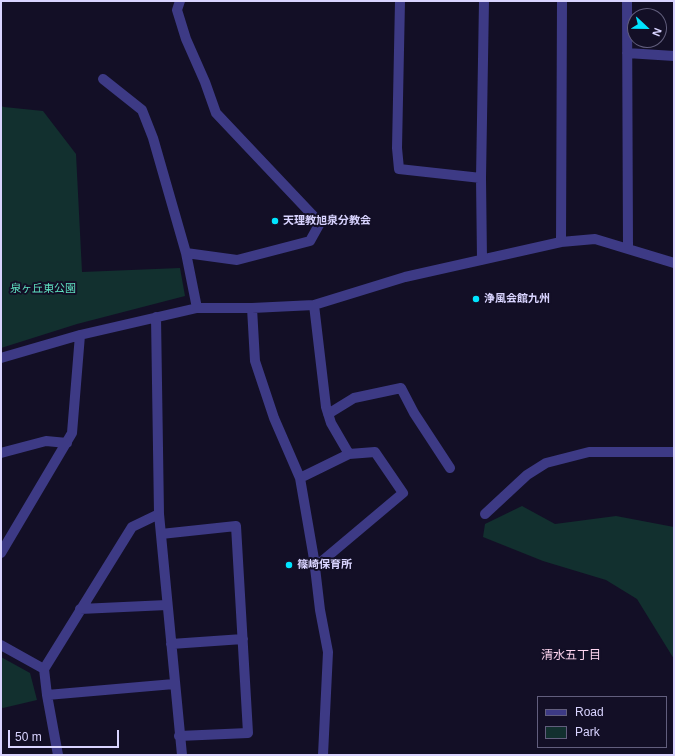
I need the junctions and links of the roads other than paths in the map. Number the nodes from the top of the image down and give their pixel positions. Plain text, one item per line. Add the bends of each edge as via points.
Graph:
1 (400, 1) edge
2 (484, 1) edge
3 (562, 1) edge
4 (627, 1) edge
5 (179, 6) edge
6 (627, 53) junction
7 (674, 56) edge
8 (103, 79) dead end
9 (480, 178) junction
10 (562, 242) junction
11 (628, 248) junction
12 (186, 253) junction
13 (482, 260) junction
14 (674, 263) edge
15 (314, 305) junction
16 (197, 308) junction
17 (252, 308) junction
18 (156, 317) junction
19 (80, 335) junction
20 (1, 358) edge
21 (328, 414) junction
22 (67, 442) junction
23 (674, 452) edge
24 (1, 453) edge
25 (349, 454) junction
26 (450, 468) dead end
27 (300, 478) junction
28 (159, 514) junction
29 (485, 514) dead end
30 (161, 534) junction
31 (1, 553) edge
32 (315, 567) junction
33 (167, 605) junction
34 (80, 609) junction
35 (243, 639) junction
36 (171, 644) junction
37 (1, 645) edge
38 (44, 669) junction
39 (174, 684) junction
40 (47, 695) junction
41 (179, 736) junction
42 (58, 755) edge
43 (182, 755) edge
44 (323, 755) edge

1 - 9 street via 397,148 399,169
2 - 9 street
3 - 10 street
4 - 6 street
5 - 12 street via 186,39 216,113 320,223 310,241 237,260
6 - 7 street
6 - 11 street
8 - 12 street via 142,110 153,138
9 - 13 street
10 - 11 street via 595,239
10 - 13 street
11 - 14 street
12 - 16 street
13 - 15 street via 405,277
15 - 17 street
15 - 21 street
16 - 17 street
16 - 18 street
17 - 27 street via 255,361 274,418
18 - 19 street
18 - 28 street
19 - 20 street
19 - 22 street via 72,433
21 - 25 street
21 - 26 street via 354,398 401,388
22 - 24 street via 46,441
22 - 31 street
23 - 29 street via 589,452 546,463 528,475
25 - 27 street
25 - 32 street via 375,452 403,493
27 - 32 street
28 - 30 street
28 - 34 street via 132,527
30 - 33 street
30 - 35 street via 236,526
32 - 44 street via 328,652
33 - 34 street
33 - 36 street
34 - 38 street
35 - 36 street
35 - 41 street via 248,733
36 - 39 street
37 - 38 street
38 - 40 street
39 - 40 street
39 - 41 street
40 - 42 street
41 - 43 street

